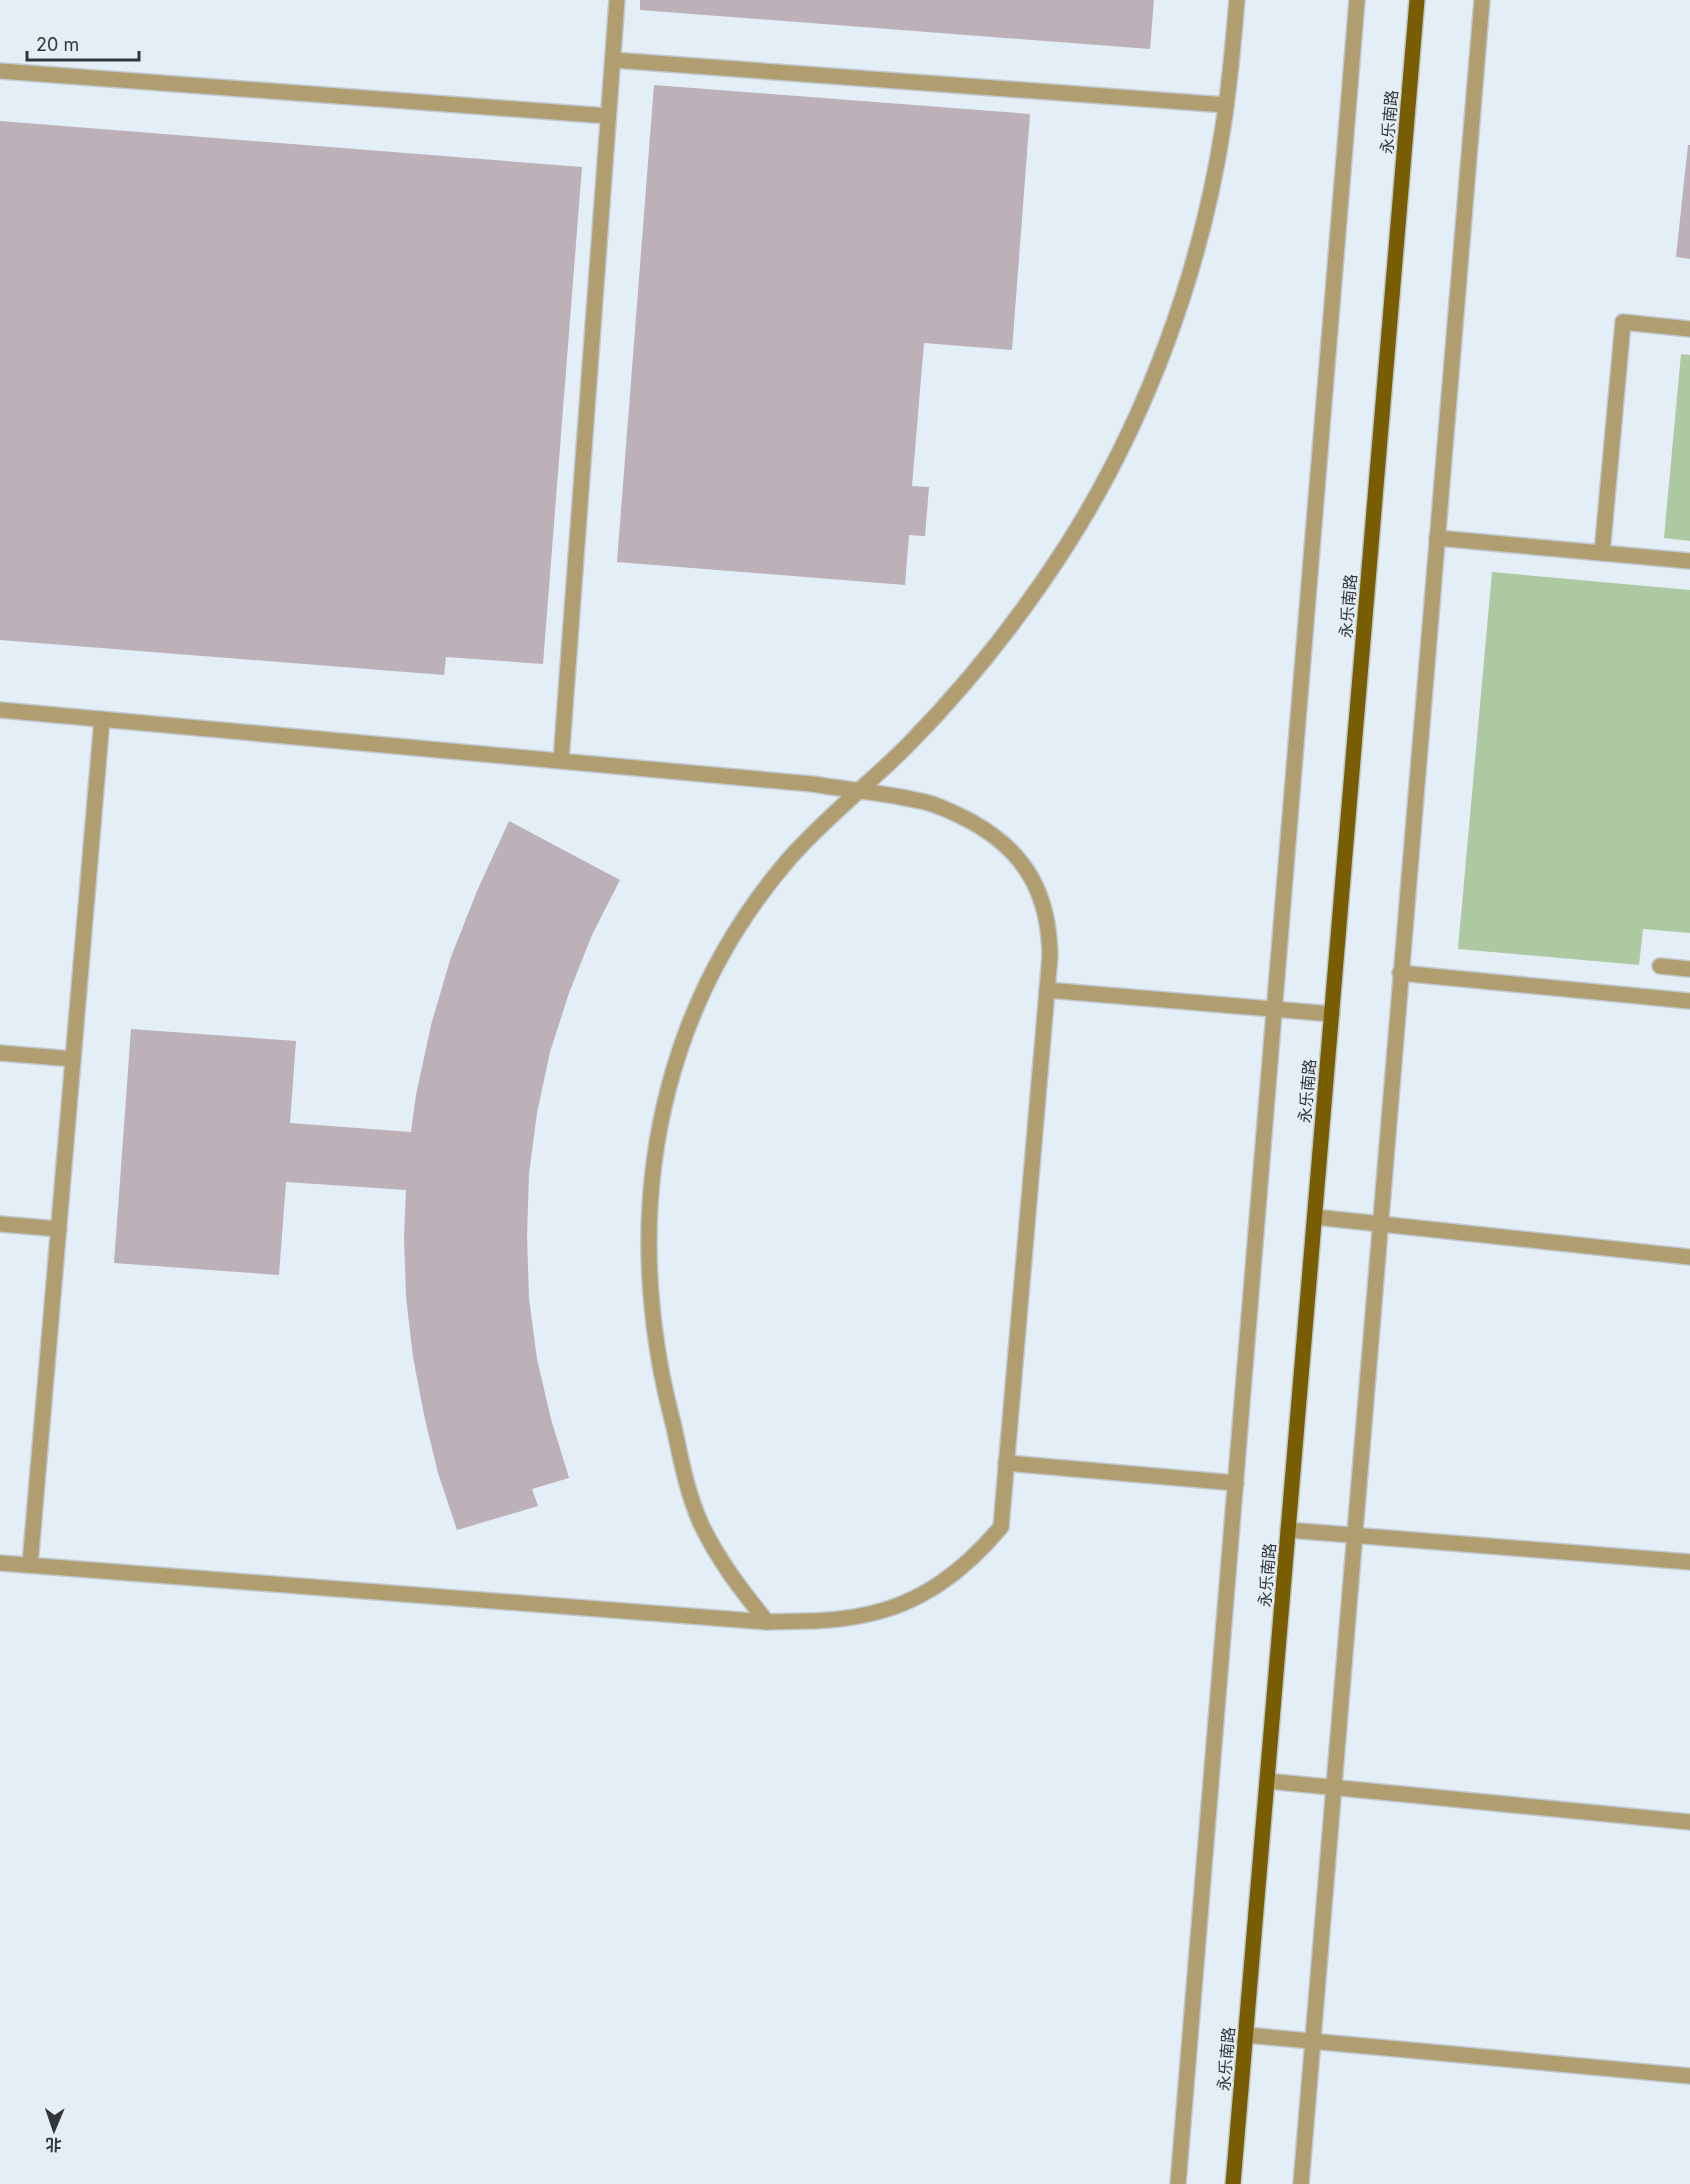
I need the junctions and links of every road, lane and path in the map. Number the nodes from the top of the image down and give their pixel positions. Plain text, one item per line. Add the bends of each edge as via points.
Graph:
1 (617, 0) edge
2 (1237, 0) edge
3 (1357, 0) edge
4 (1417, 0) edge
5 (1482, 0) edge
6 (613, 60) junction
7 (0, 71) edge
8 (1226, 105) junction
9 (608, 116) junction
10 (1690, 328) edge
11 (1437, 538) junction
12 (1602, 553) junction
13 (1690, 561) edge
14 (0, 710) edge
15 (102, 719) junction
16 (561, 761) junction
17 (859, 792) junction
18 (1660, 966) dead end
19 (1690, 969) edge
20 (1400, 973) junction
21 (1047, 990) junction
22 (1690, 1001) edge
23 (1275, 1009) junction
24 (1332, 1014) junction
25 (0, 1053) edge
26 (73, 1059) junction
27 (1315, 1217) junction
28 (0, 1224) edge
29 (1380, 1224) junction
30 (59, 1229) junction
31 (1690, 1257) edge
32 (1006, 1463) junction
33 (1236, 1483) junction
34 (1288, 1530) junction
35 (1354, 1535) junction
36 (1690, 1562) edge
37 (0, 1563) edge
38 (30, 1565) junction
39 (767, 1622) junction
40 (1267, 1781) junction
41 (1333, 1787) junction
42 (1690, 1822) edge
43 (1246, 2035) junction
44 (1312, 2041) junction
45 (1690, 2076) edge
46 (1178, 2184) edge
47 (1233, 2184) edge
48 (1301, 2184) edge

1 - 6 street
2 - 8 street
3 - 23 street
4 - 24 main road, 永乐南路
5 - 11 street
6 - 8 street
6 - 9 street
7 - 9 street
8 - 17 street via 1196,253 1157,369 1103,484 1044,579 993,650 906,747
9 - 16 street
10 - 12 street via 1623,322
11 - 12 street
11 - 20 street
12 - 13 street
14 - 15 street
15 - 16 street
15 - 26 street
16 - 17 street via 812,784
17 - 21 street via 926,802 957,813 985,829 1019,859 1044,904 1049,930
17 - 39 street via 789,859 743,921 709,979 689,1022 661,1113 649,1201 650,1305 659,1364 688,1490 717,1554
18 - 19 street
20 - 22 street
20 - 29 street
21 - 23 street
21 - 32 street
23 - 24 street
23 - 33 street
24 - 27 main road, 永乐南路
25 - 26 street
26 - 30 street
27 - 29 street
27 - 34 main road, 永乐南路
28 - 30 street
29 - 31 street
29 - 35 street
30 - 38 street
32 - 33 street
32 - 39 street via 1001,1527 955,1575 897,1606 865,1615
33 - 46 street
34 - 35 street
34 - 40 main road, 永乐南路
35 - 36 street
35 - 41 street
37 - 38 street
38 - 39 street
40 - 41 street
40 - 43 main road, 永乐南路
41 - 42 street
41 - 44 street
43 - 44 street
43 - 47 main road, 永乐南路
44 - 45 street
44 - 48 street

